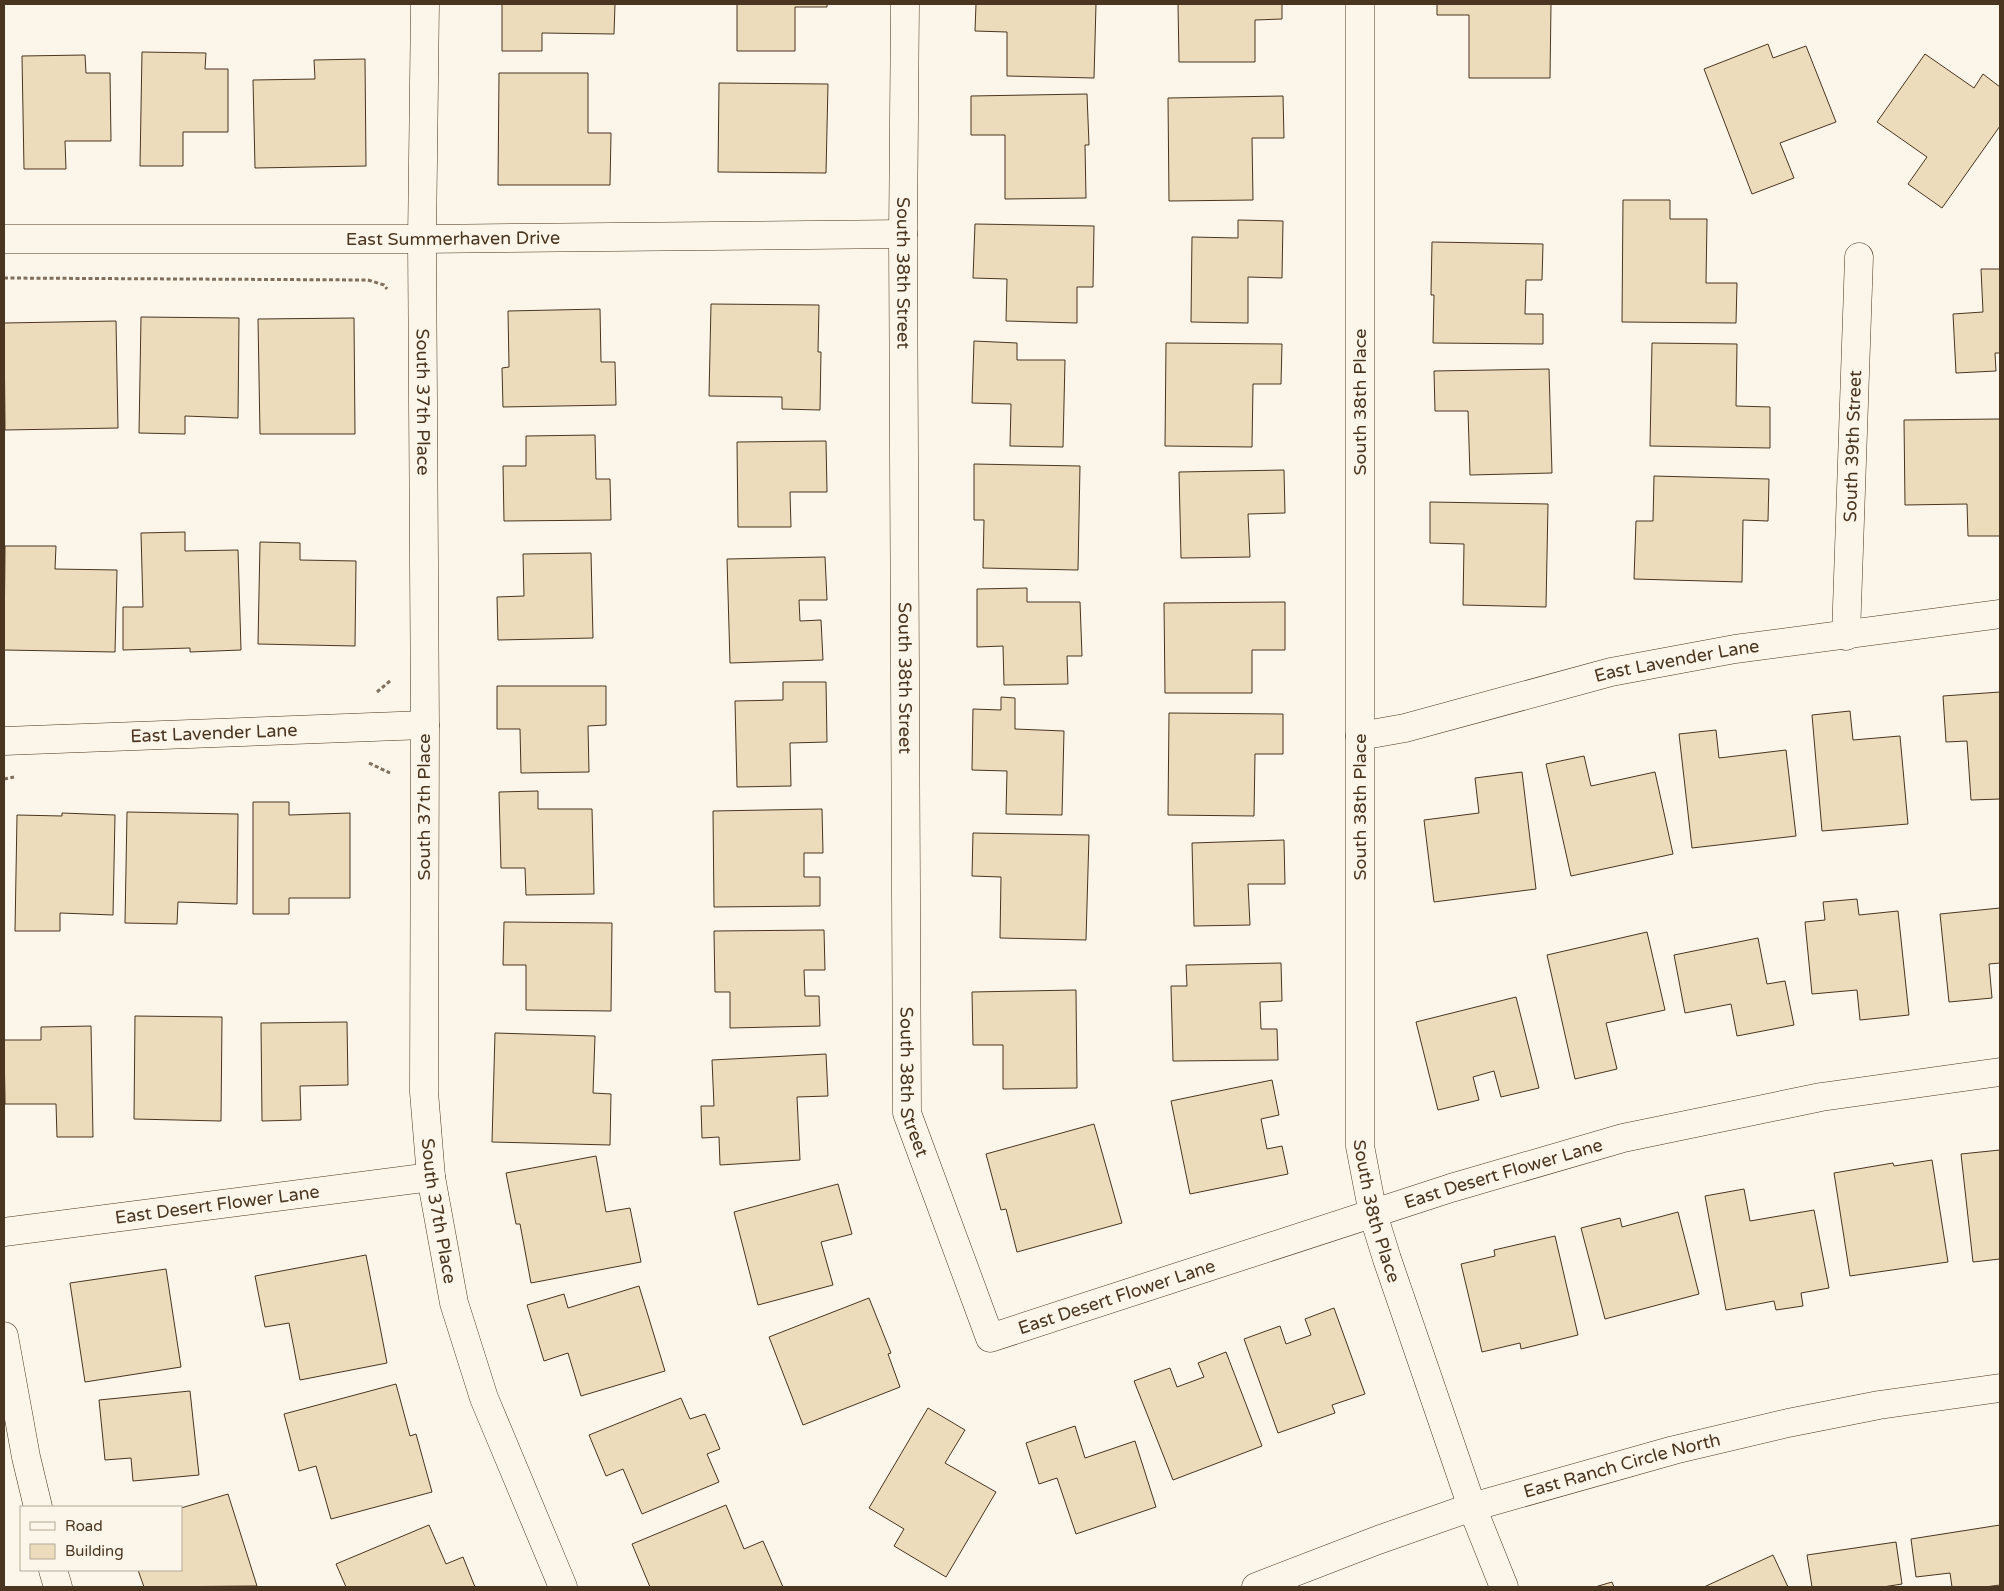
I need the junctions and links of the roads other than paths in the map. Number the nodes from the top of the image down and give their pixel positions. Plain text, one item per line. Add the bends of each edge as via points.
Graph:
1 (425, 4) edge
2 (905, 4) edge
3 (1360, 4) edge
4 (903, 234) junction
5 (4, 239) edge
6 (422, 239) junction
7 (1859, 257) dead end
8 (2000, 614) edge
9 (1846, 636) junction
10 (425, 725) junction
11 (1360, 736) junction
12 (4, 741) edge
13 (2000, 1072) edge
14 (431, 1177) junction
15 (1373, 1214) junction
16 (4, 1232) edge
17 (4, 1336) edge
18 (990, 1338) joint
19 (2000, 1388) edge
20 (38, 1506) edge
21 (1472, 1507) junction
22 (53, 1571) edge
23 (58, 1587) edge
24 (563, 1587) edge
25 (1256, 1587) edge
26 (1504, 1587) edge

1 - 6 street, South 37th Place
2 - 4 street, South 38th Street
3 - 11 street, South 38th Place
4 - 6 street, East Summerhaven Drive
4 - 18 street, South 38th Street via 907,1113
5 - 6 street, East Summerhaven Drive
6 - 10 street, South 37th Place
7 - 9 street, South 39th Street
8 - 9 street, East Lavender Lane
9 - 11 street, East Lavender Lane via 1735,649 1611,672 1405,728
10 - 12 street, East Lavender Lane
10 - 14 street, South 37th Place via 424,1092
11 - 15 street, South 38th Place via 1360,1146
13 - 15 street, East Desert Flower Lane via 1821,1097 1623,1138
14 - 16 street, East Desert Flower Lane
14 - 24 street, South 37th Place via 454,1303 484,1398
15 - 18 street, East Desert Flower Lane
15 - 21 street, South 38th Place
17 - 20 street
19 - 21 street, East Ranch Circle North via 1879,1405 1788,1423 1674,1450
21 - 25 street, East Ranch Circle North
21 - 26 street, South 38th Place
22 - 23 street

